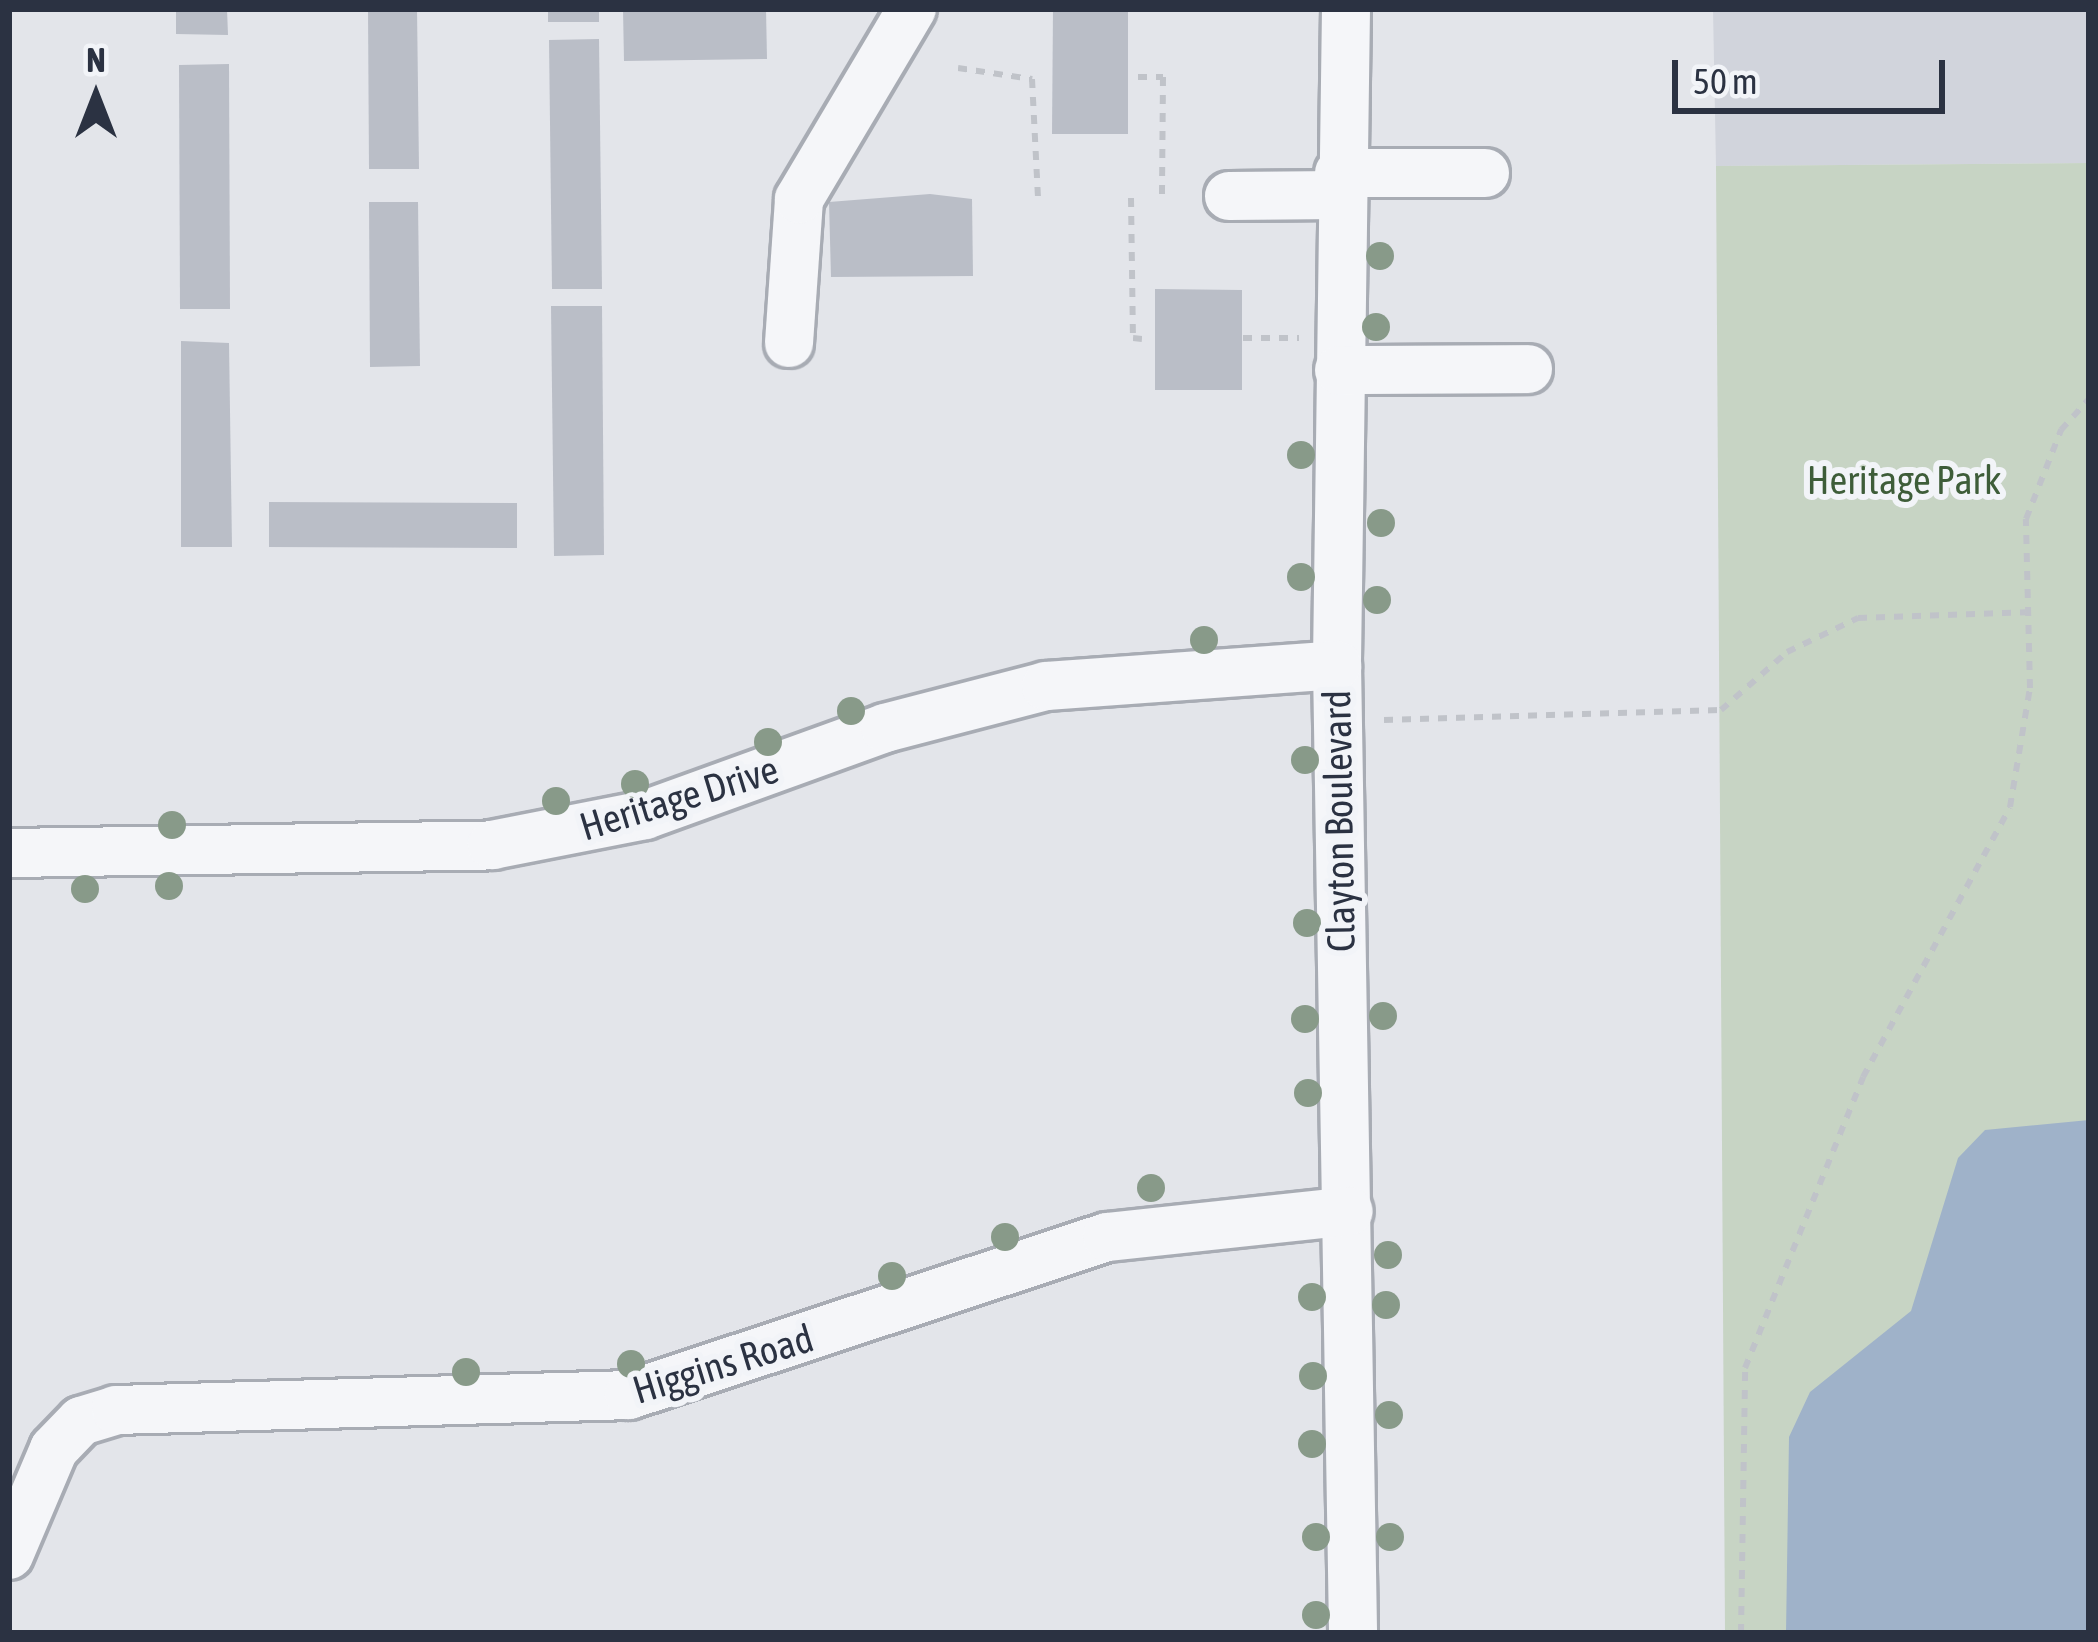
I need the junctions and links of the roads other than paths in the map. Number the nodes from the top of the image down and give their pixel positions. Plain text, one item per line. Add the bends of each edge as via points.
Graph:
1 (1346, 9) edge
2 (909, 13) edge
3 (1485, 173) dead end
4 (1339, 184) junction
5 (1229, 196) dead end
6 (789, 343) dead end
7 (1339, 356) junction
8 (1528, 369) dead end
9 (1337, 665) junction
10 (9, 853) edge
11 (1349, 1211) junction
12 (9, 1555) edge
13 (1354, 1633) edge

1 - 4 street, Clayton Boulevard
2 - 6 street via 874,88 799,200
3 - 4 street
4 - 5 street
4 - 7 street, Clayton Boulevard
7 - 8 street
7 - 9 street, Clayton Boulevard
9 - 10 street, Heritage Drive via 1046,686 885,728 645,815 492,845
9 - 11 street, Clayton Boulevard
11 - 12 street, Higgins Road via 1107,1237 628,1395 146,1404 81,1421 45,1462
11 - 13 street, Clayton Boulevard

